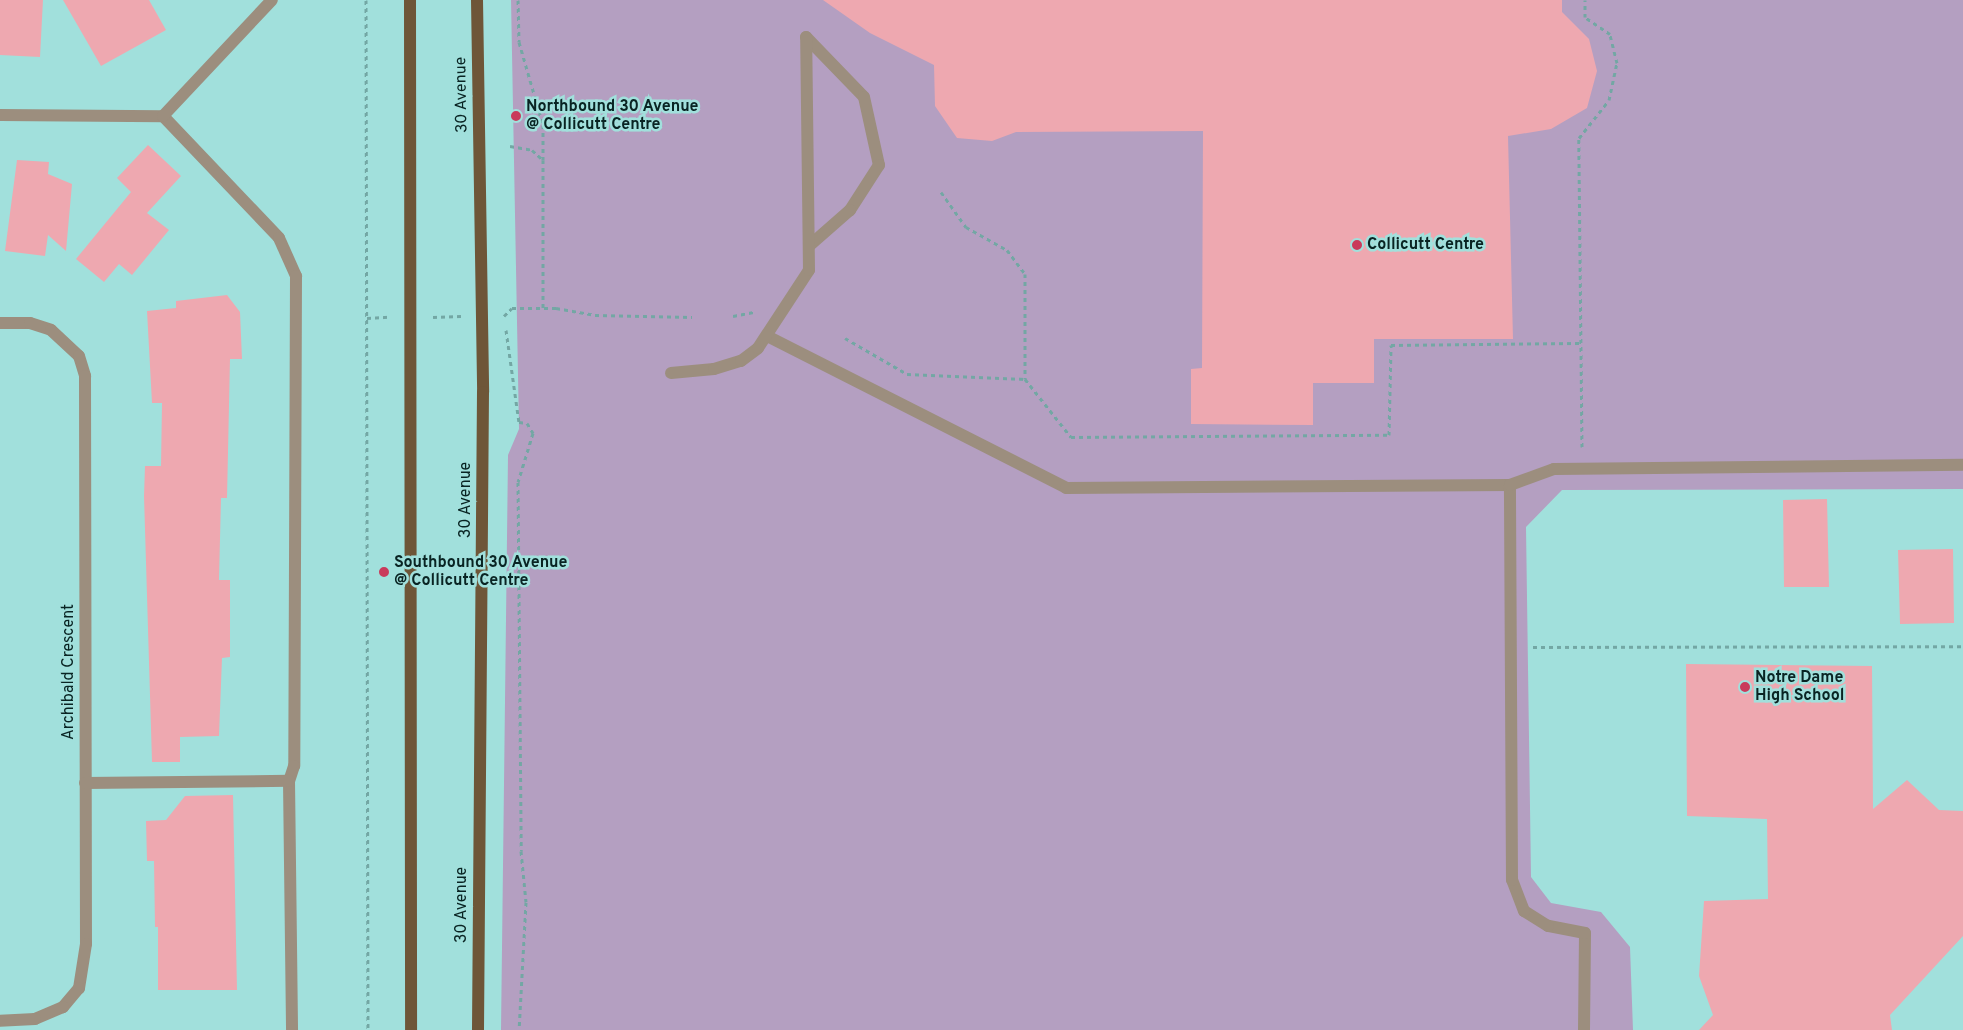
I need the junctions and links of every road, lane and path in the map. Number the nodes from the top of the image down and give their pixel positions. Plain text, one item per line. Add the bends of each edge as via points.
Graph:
1 (272, 0) edge
2 (366, 0) edge
3 (410, 0) edge
4 (477, 0) edge
5 (518, 0) edge
6 (1585, 0) edge
7 (0, 115) edge
8 (163, 116) junction
9 (510, 146) dead end
10 (543, 160) junction
11 (941, 192) dead end
12 (810, 245) junction
13 (543, 308) junction
14 (759, 310) dead end
15 (482, 316) junction
16 (504, 316) junction
17 (692, 316) dead end
18 (733, 316) dead end
19 (411, 317) junction
20 (367, 318) junction
21 (0, 322) edge
22 (769, 337) junction
23 (845, 338) dead end
24 (1580, 343) junction
25 (670, 373) dead end
26 (1025, 380) junction
27 (1963, 465) edge
28 (1583, 468) junction
29 (1510, 485) junction
30 (1963, 646) edge
31 (1512, 647) junction
32 (289, 781) junction
33 (85, 783) junction
34 (0, 1021) edge
35 (292, 1030) edge
36 (368, 1030) edge
37 (411, 1030) edge
38 (478, 1030) edge
39 (519, 1030) edge
40 (1584, 1030) edge

1 - 8 street
2 - 20 path
3 - 19 main road
4 - 15 main road, 30 Avenue
5 - 10 path via 519,42 543,125
6 - 24 path via 1585,18 1610,34 1617,63 1609,100 1579,138
7 - 8 street
8 - 32 street via 279,238 296,276 294,766
9 - 10 path via 532,150
10 - 13 path
11 - 26 path via 966,227 1007,250 1025,274
12 - 12 street via 806,37 864,97 879,166 850,210
12 - 22 street via 809,270
13 - 16 path via 512,308
13 - 17 path via 595,315
14 - 18 path
15 - 16 path
15 - 19 path
15 - 38 main road, 30 Avenue
16 - 39 path via 519,422 528,423 533,433 518,482 521,851 526,902
19 - 20 path
19 - 37 main road
20 - 36 path
21 - 33 street, Archibald Crescent via 30,322 51,330 79,356 85,376
22 - 25 street via 741,361
22 - 29 street via 1066,488
23 - 26 path via 907,374
24 - 26 path via 1391,345 1389,435 1071,437
24 - 28 path
27 - 28 street
28 - 29 street via 1554,468
29 - 31 street
30 - 31 path
31 - 40 street via 1512,880 1524,911 1548,926 1584,933
32 - 33 street
32 - 35 street
33 - 34 street, Archibald Crescent via 86,959 79,988 52,1013 35,1019

